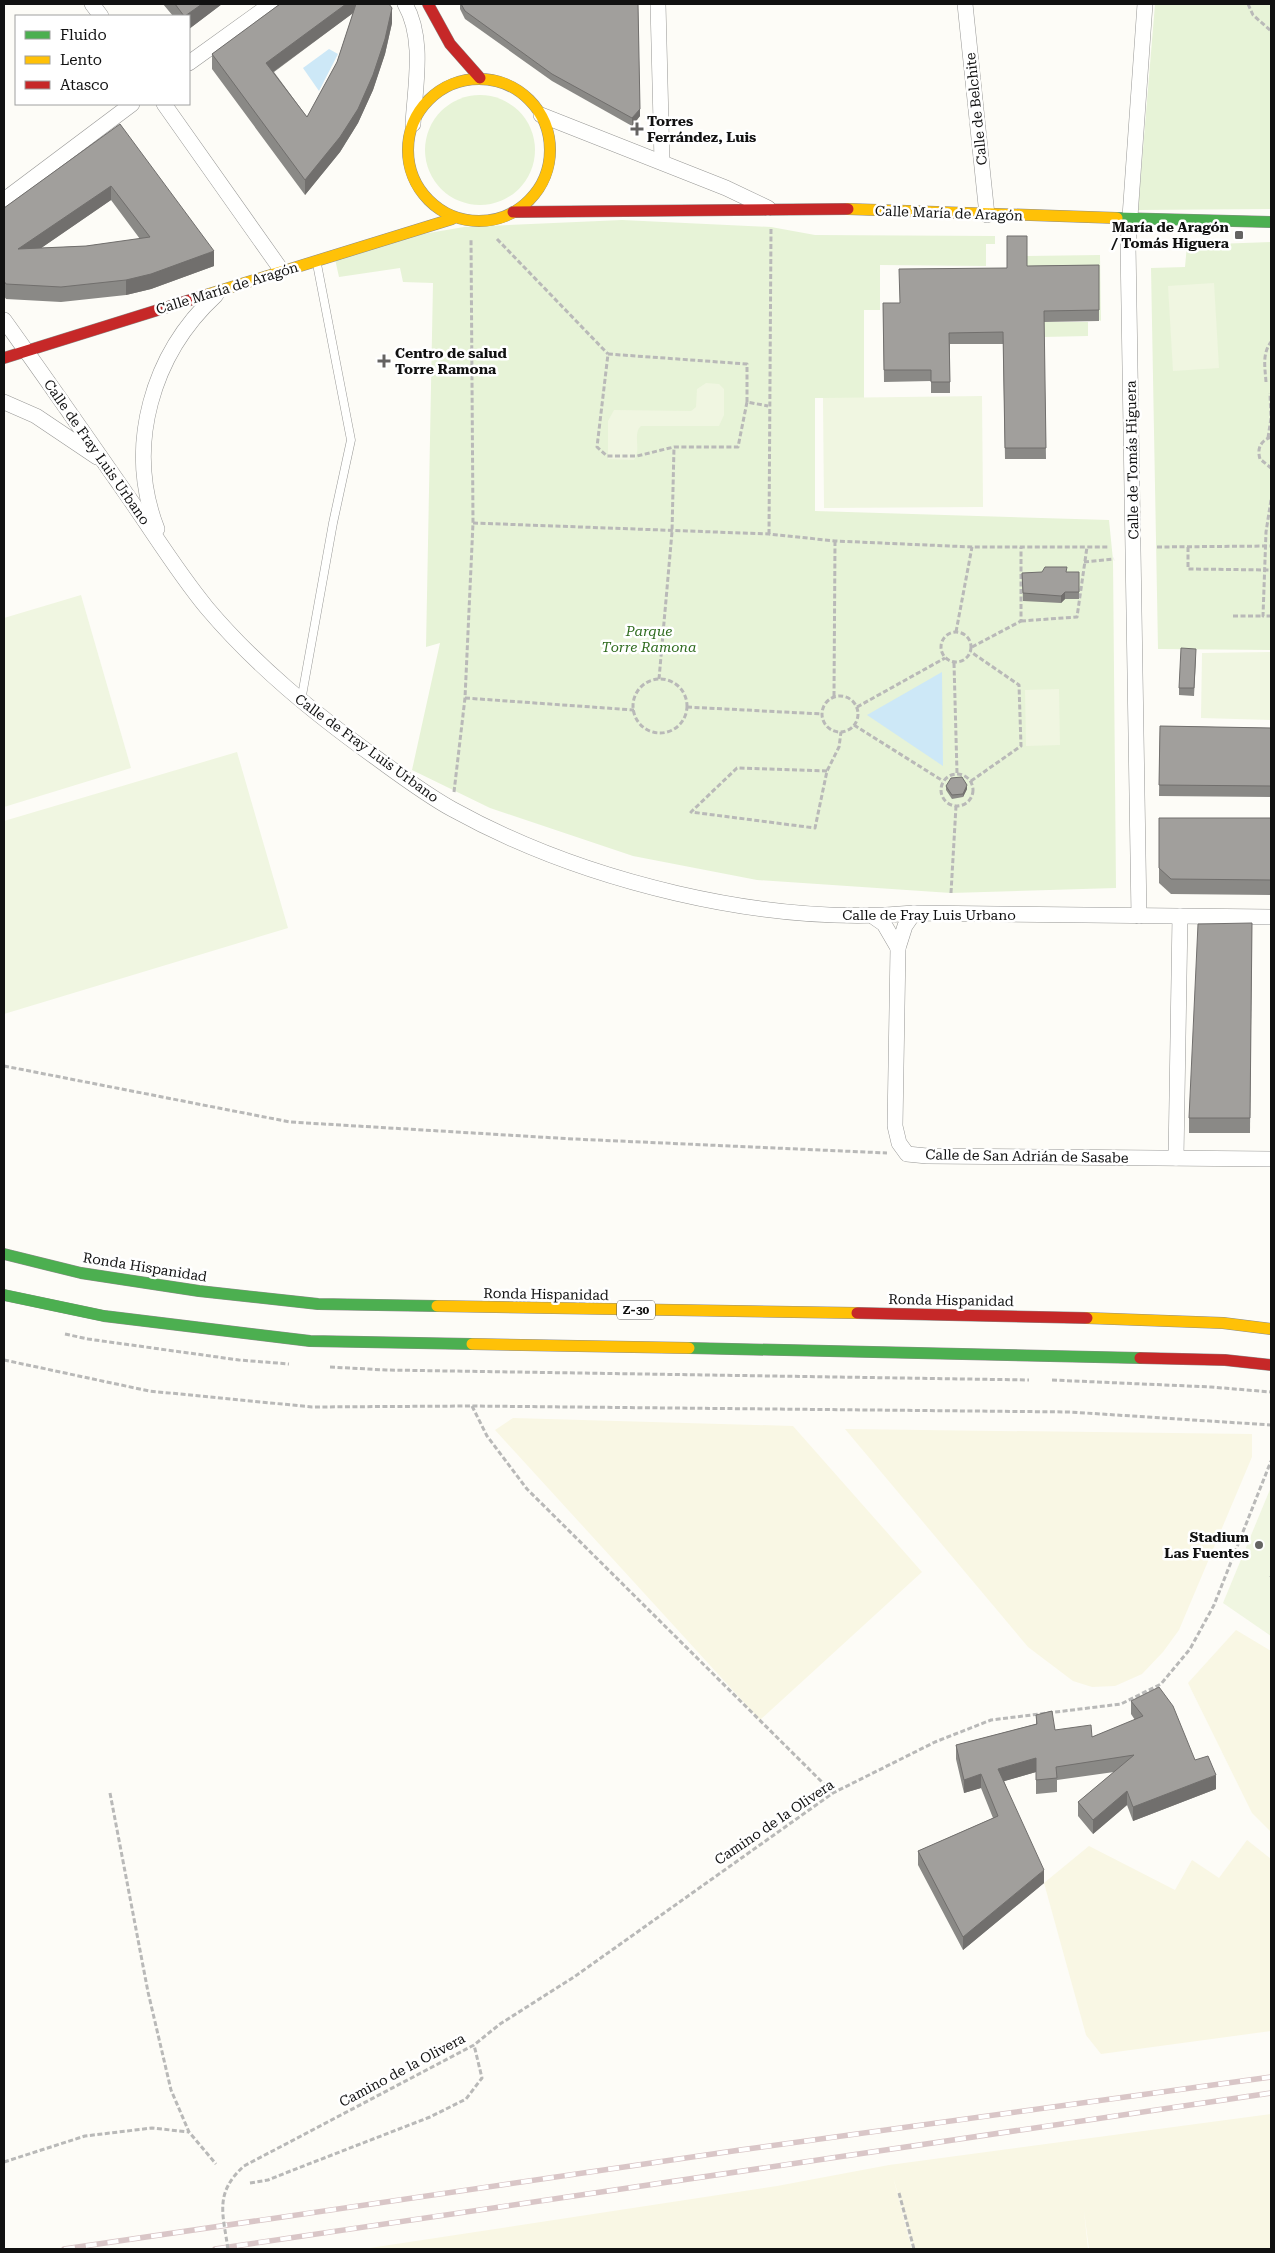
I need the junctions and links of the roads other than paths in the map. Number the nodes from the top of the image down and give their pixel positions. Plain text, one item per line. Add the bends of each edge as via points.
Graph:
1 (92, 4) edge
2 (271, 4) edge
3 (405, 4) edge
4 (428, 4) edge
5 (658, 4) edge
6 (965, 4) edge
7 (1145, 4) edge
8 (100, 15) edge
9 (190, 62) edge
10 (480, 78) junction
11 (131, 105) edge
12 (165, 105) edge
13 (541, 115) junction
14 (413, 124) junction
15 (662, 162) junction
16 (4, 200) edge
17 (770, 209) junction
18 (512, 212) junction
19 (987, 215) junction
20 (1128, 218) junction
21 (452, 219) junction
22 (1271, 222) edge
23 (316, 261) junction
24 (282, 271) junction
25 (222, 289) junction
26 (4, 320) edge
27 (26, 351) junction
28 (4, 358) edge
29 (4, 402) edge
30 (106, 464) junction
31 (167, 553) junction
32 (301, 701) junction
33 (914, 913) junction
34 (1139, 916) junction
35 (1180, 916) junction
36 (874, 917) junction
37 (1271, 918) edge
38 (898, 948) junction
39 (1176, 1158) junction
40 (1271, 1159) edge
41 (4, 1254) edge
42 (4, 1294) edge
43 (1271, 1329) edge
44 (1271, 1365) edge

1 - 8 street
2 - 9 street
3 - 14 street via 414,24 417,43
4 - 10 main road via 450,44
5 - 15 street
6 - 19 street, Calle de Belchite
7 - 20 street, Calle de Tomás Higuera
10 - 13 main road via 516,88
10 - 14 main road via 458,81 439,91
11 - 16 street
12 - 24 street
13 - 15 street, Calle María de Aragón
13 - 18 main road via 549,136 550,159 539,187 530,199
14 - 21 main road via 408,144 415,184 425,199
15 - 17 street, Calle María de Aragón
17 - 18 main road, Calle María de Aragón
17 - 19 main road, Calle María de Aragón
18 - 21 main road via 486,220 465,222
19 - 20 main road, Calle María de Aragón
20 - 22 main road, Calle María de Aragón
20 - 34 street, Calle de Tomás Higuera
21 - 23 main road, Calle María de Aragón
23 - 24 main road, Calle María de Aragón
23 - 32 lane via 351,440
24 - 25 main road, Calle María de Aragón
25 - 27 main road, Calle María de Aragón
25 - 31 street, Calle de Fray Luis Urbano via 181,333 155,385 147,413 144,471 148,499
26 - 27 street, Calle de Fray Luis Urbano
27 - 28 main road, Calle María de Aragón
27 - 30 street, Calle de Fray Luis Urbano
29 - 30 street via 36,416
30 - 31 street, Calle de Fray Luis Urbano
31 - 32 street, Calle de Fray Luis Urbano via 206,606
32 - 36 street, Calle de Fray Luis Urbano via 417,788 452,809 555,855 619,877 688,895 757,908
33 - 34 street, Calle de Fray Luis Urbano
33 - 36 street, Calle de Fray Luis Urbano
33 - 38 street, Calle de San Adrián de Sasabe via 905,926
34 - 35 street, Calle de Fray Luis Urbano
35 - 37 street, Calle de Fray Luis Urbano
35 - 39 street
36 - 38 street via 884,924
38 - 39 street, Calle de San Adrián de Sasabe via 895,1126 899,1143 908,1154
39 - 40 street, Calle de San Adrián de Sasabe
41 - 43 main road, Ronda Hispanidad / Z-30 via 108,1278 318,1304 1060,1317 1223,1323
42 - 44 main road via 104,1316 310,1341 1053,1355 1225,1360

